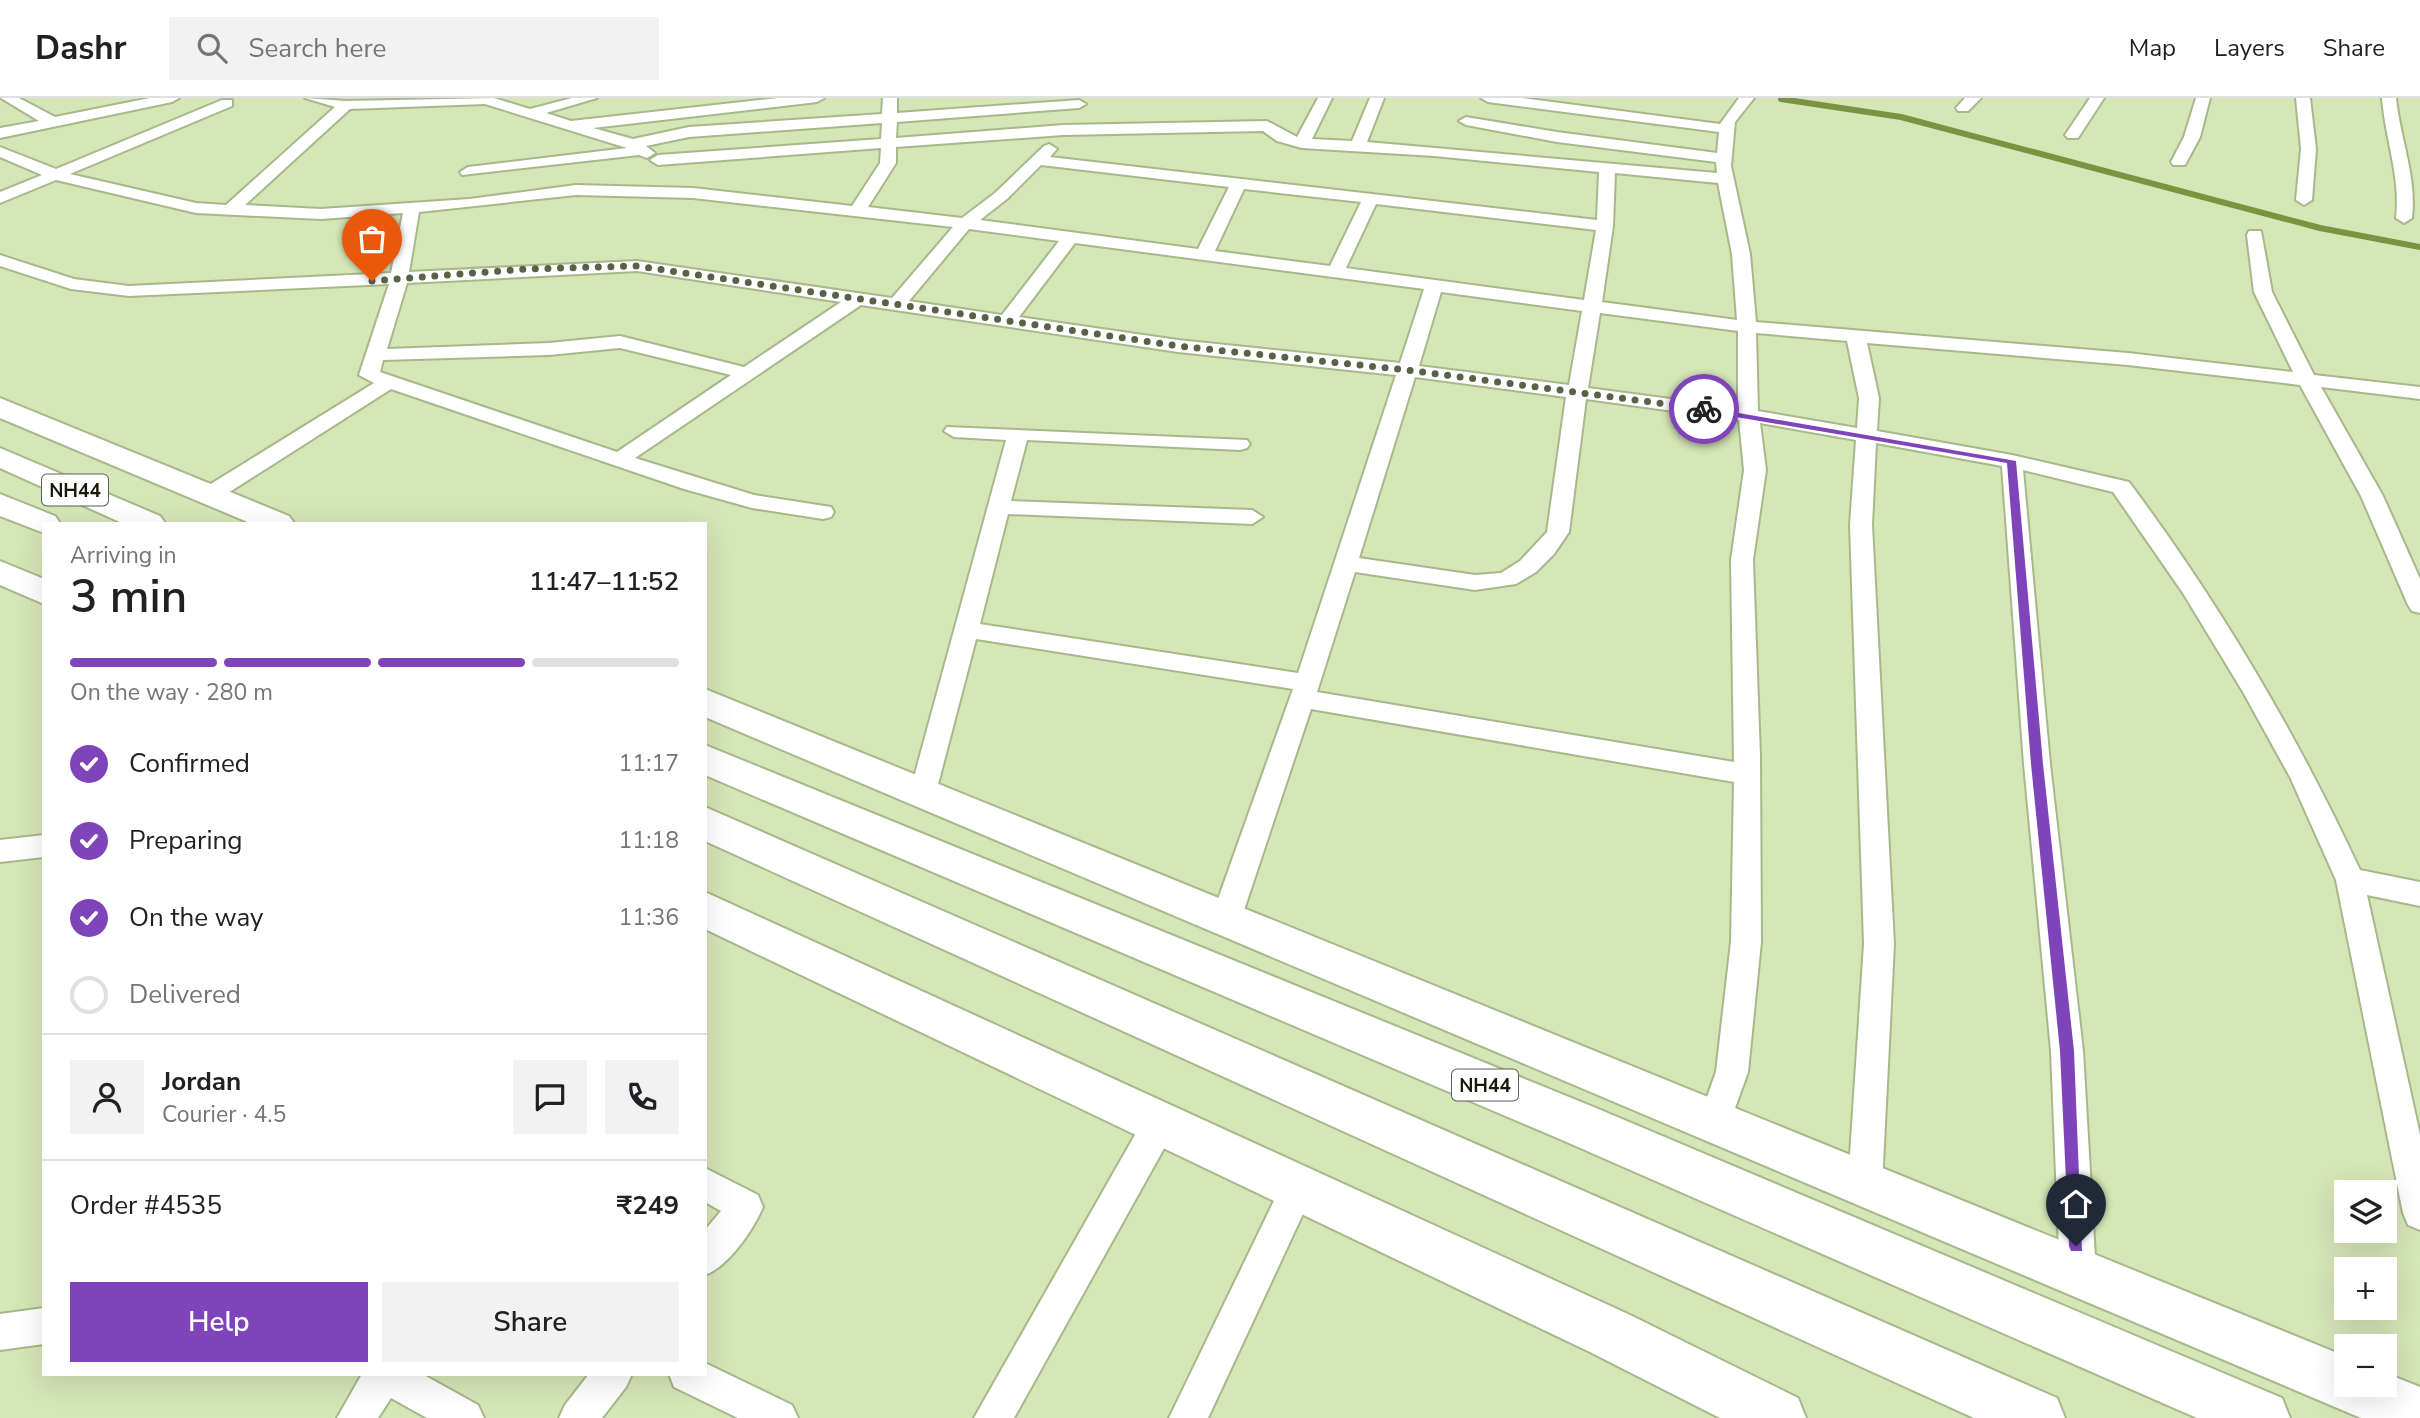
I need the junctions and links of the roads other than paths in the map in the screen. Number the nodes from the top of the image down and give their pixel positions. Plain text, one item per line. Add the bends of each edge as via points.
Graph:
1 (8, 98) edge
2 (172, 98) edge
3 (312, 98) edge
4 (590, 98) edge
5 (817, 98) edge
6 (890, 98) edge
7 (1325, 98) edge
8 (1377, 98) edge
9 (1485, 98) edge
10 (1619, 98) edge
11 (1746, 98) edge
12 (2097, 98) edge
13 (2203, 98) edge
14 (2304, 98) edge
15 (2389, 98) edge
16 (482, 99) edge
17 (1081, 101) edge
18 (227, 103) dead end
19 (1574, 104) edge
20 (346, 105) junction
21 (528, 113) junction
22 (1615, 115) junction
23 (889, 118) junction
24 (54, 123) junction
25 (567, 126) junction
26 (1727, 129) junction
27 (1063, 130) junction
28 (0, 133) edge
29 (2073, 135) dead end
30 (1457, 137) junction
31 (888, 142) junction
32 (1302, 143) junction
33 (637, 147) junction
34 (1357, 148) junction
35 (0, 152) edge
36 (658, 160) junction
37 (1038, 160) junction
38 (2179, 162) dead end
39 (1607, 167) junction
40 (1724, 168) junction
41 (468, 172) dead end
42 (58, 174) junction
43 (1238, 184) junction
44 (693, 193) junction
45 (0, 198) edge
46 (1370, 200) junction
47 (2304, 200) dead end
48 (412, 208) junction
49 (231, 209) junction
50 (858, 211) junction
51 (2404, 218) dead end
52 (965, 223) junction
53 (1605, 226) junction
54 (2255, 235) dead end
55 (1071, 237) junction
56 (1204, 255) junction
57 (0, 260) edge
58 (1335, 273) junction
59 (399, 280) junction
60 (1433, 286) junction
61 (859, 298) junction
62 (897, 304) junction
63 (1593, 307) junction
64 (1007, 321) junction
65 (1746, 327) junction
66 (1856, 337) junction
67 (376, 355) junction
68 (1407, 370) junction
69 (745, 373) junction
70 (389, 382) junction
71 (2310, 383) junction
72 (1576, 391) junction
73 (2412, 393) edge
74 (0, 407) edge
75 (2420, 412) edge
76 (1749, 415) junction
77 (954, 431) dead end
78 (1018, 434) junction
79 (1867, 438) junction
80 (1240, 444) dead end
81 (0, 457) edge
82 (618, 460) junction
83 (2012, 461) junction
84 (209, 495) junction
85 (0, 504) edge
86 (999, 507) junction
87 (823, 512) dead end
88 (1252, 517) dead end
89 (42, 522) edge
90 (147, 522) edge
91 (276, 522) edge
92 (1344, 563) junction
93 (2, 576) edge
94 (42, 592) edge
95 (2420, 605) edge
96 (967, 630) junction
97 (1305, 691) junction
98 (707, 703) edge
99 (707, 760) edge
100 (1747, 774) junction
101 (923, 792) junction
102 (707, 824) edge
103 (42, 846) edge
104 (0, 852) edge
105 (2350, 880) junction
106 (2420, 894) edge
107 (707, 910) edge
108 (1226, 919) junction
109 (1714, 1122) junction
110 (1160, 1123) junction
111 (707, 1185) edge
112 (1866, 1185) junction
113 (1298, 1188) junction
114 (2420, 1213) edge
115 (707, 1256) edge
116 (2078, 1274) junction
117 (42, 1326) edge
118 (0, 1332) edge
119 (383, 1376) edge
120 (388, 1376) edge
121 (611, 1376) edge
122 (691, 1376) edge
123 (2420, 1415) edge
124 (356, 1418) edge
125 (465, 1418) edge
126 (578, 1418) edge
127 (779, 1418) edge
128 (993, 1418) edge
129 (1188, 1418) edge
130 (1779, 1418) edge
131 (2037, 1418) edge
132 (2262, 1418) edge

1 - 24 street
2 - 24 street
3 - 20 street
4 - 21 street
5 - 25 street
6 - 23 street
7 - 32 street
8 - 34 street
9 - 19 street
9 - 30 street
10 - 22 street
11 - 26 street
12 - 29 street
13 - 38 street
14 - 47 street via 2309,150
15 - 51 street via 2392,133 2407,193
16 - 20 street
16 - 21 street
17 - 23 street
17 - 27 street
18 - 42 street
19 - 22 street
20 - 49 street
21 - 25 street
22 - 26 street via 1665,115
23 - 31 street
23 - 33 street via 689,132
24 - 28 street
25 - 33 street
26 - 40 street
27 - 31 street
27 - 32 street via 1267,127 1282,138
27 - 37 street
30 - 34 street
30 - 39 street
30 - 40 street via 1557,137
31 - 36 street
31 - 50 street via 888,163
32 - 34 street
33 - 36 street
33 - 41 street
35 - 42 street
36 - 44 street
37 - 43 street
37 - 52 street
39 - 40 street
39 - 53 street
40 - 65 street via 1741,254
42 - 45 street
42 - 49 street via 196,208
43 - 46 street
43 - 56 street
44 - 48 street via 576,190
44 - 50 street
46 - 53 street
46 - 58 street
48 - 49 street via 321,214
48 - 59 street
50 - 52 street
52 - 55 street
52 - 62 street
53 - 63 street
54 - 71 street via 2263,292
55 - 56 street
55 - 64 street
56 - 58 street
57 - 59 street via 71,284 129,291
58 - 60 street
59 - 61 street via 525,269 637,266
59 - 67 street
60 - 63 street
60 - 68 street
61 - 62 street
61 - 69 street
62 - 64 street
63 - 65 street
63 - 72 street
64 - 68 street via 1178,346
65 - 66 street
65 - 76 street
66 - 71 street via 2128,359
66 - 79 street via 1869,398
67 - 69 street via 620,342
67 - 70 street via 369,375
68 - 72 street
68 - 92 street
69 - 82 street
70 - 82 street
70 - 84 street
71 - 73 street
71 - 95 street via 2372,496
72 - 76 street
72 - 92 street via 1557,536 1534,561 1507,579 1481,583
73 - 75 street
74 - 84 main road
76 - 79 street
76 - 100 street via 1755,470 1742,560
77 - 78 street
78 - 80 street
78 - 86 street
79 - 83 street
79 - 112 street via 1861,525 1879,944
81 - 90 main road, NH44
82 - 87 street via 752,501
83 - 105 street via 2121,487 2172,554 2236,658 2297,765
83 - 116 street via 2067,1051
84 - 91 main road
85 - 89 main road, NH44
86 - 88 street
86 - 96 street
92 - 97 street
93 - 94 main road
96 - 97 street
96 - 101 street
97 - 100 street
97 - 108 street
98 - 101 main road
99 - 132 main road, NH44 via 1579,1124
100 - 109 street via 1746,942 1732,1072
101 - 108 main road
102 - 131 main road
103 - 104 street
105 - 106 street
105 - 114 street
107 - 110 main road
108 - 109 main road
109 - 112 main road
110 - 113 main road
110 - 128 street
111 - 115 street via 746,1208
112 - 116 main road
113 - 129 street
113 - 130 main road
116 - 123 main road
117 - 118 street
119 - 124 street
120 - 125 street
121 - 126 street
122 - 127 street

